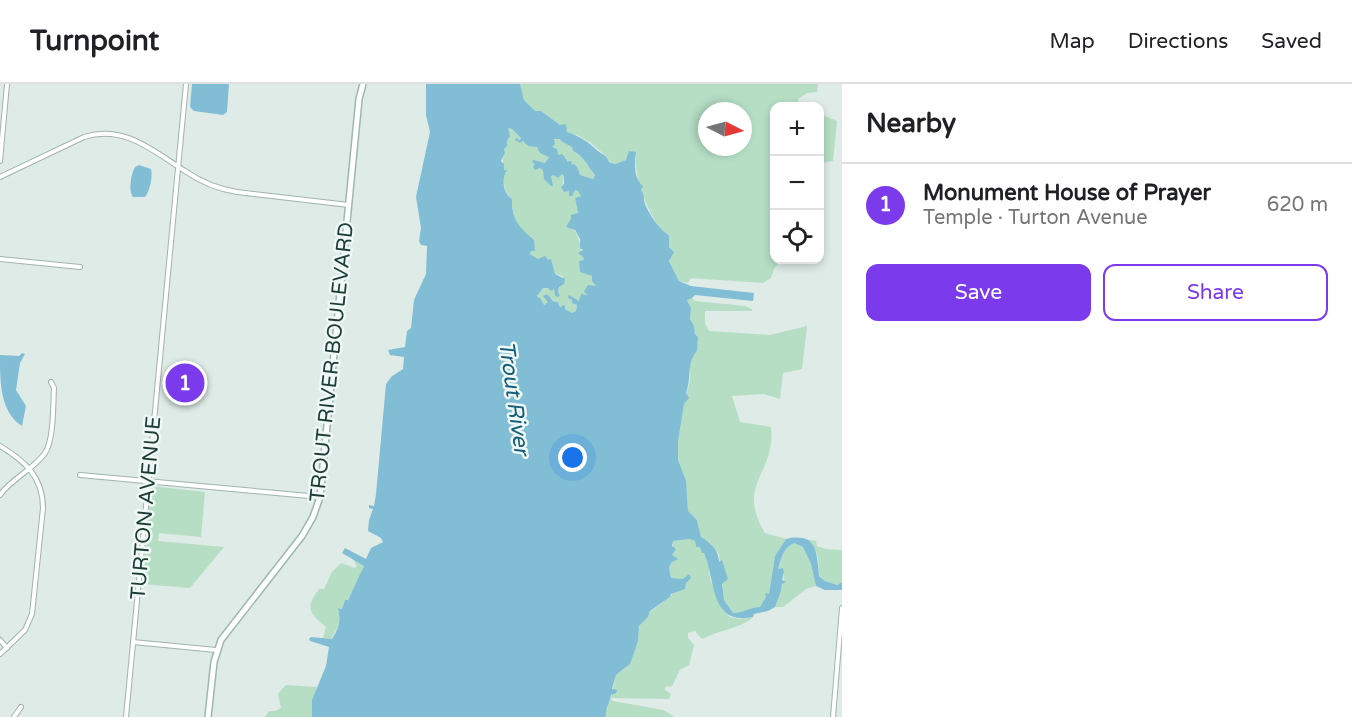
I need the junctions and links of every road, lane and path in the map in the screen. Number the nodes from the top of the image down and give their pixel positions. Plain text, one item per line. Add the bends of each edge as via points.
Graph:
1 (7, 84) edge
2 (186, 84) edge
3 (363, 84) edge
4 (0, 161) edge
5 (178, 166) junction
6 (0, 177) edge
7 (349, 205) junction
8 (0, 259) edge
9 (80, 267) dead end
10 (51, 381) dead end
11 (0, 446) edge
12 (28, 468) junction
13 (80, 475) dead end
14 (148, 481) junction
15 (0, 495) edge
16 (320, 497) junction
17 (842, 608) edge
18 (0, 640) edge
19 (133, 642) junction
20 (7, 648) junction
21 (216, 650) junction
22 (0, 654) edge
23 (21, 706) dead end
24 (14, 717) edge
25 (126, 717) edge
26 (208, 717) edge
27 (833, 717) edge

1 - 4 street
2 - 5 street, TURTON AVENUE
3 - 7 street, TROUT RIVER BOULEVARD
5 - 6 street via 137,140 102,133 84,137
5 - 7 street via 209,185 227,190
5 - 14 street, TURTON AVENUE
7 - 16 street, TROUT RIVER BOULEVARD
8 - 9 street
10 - 12 street via 54,388 49,443
11 - 12 street
12 - 15 street
12 - 20 street via 39,483 43,500 34,606 25,630
13 - 14 street
14 - 16 street
14 - 19 street, TURTON AVENUE
16 - 21 street, TROUT RIVER BOULEVARD via 302,536 231,625
17 - 27 street
18 - 20 street
19 - 21 street
19 - 25 street, TURTON AVENUE
20 - 22 street
21 - 26 street, TROUT RIVER BOULEVARD
23 - 24 street

